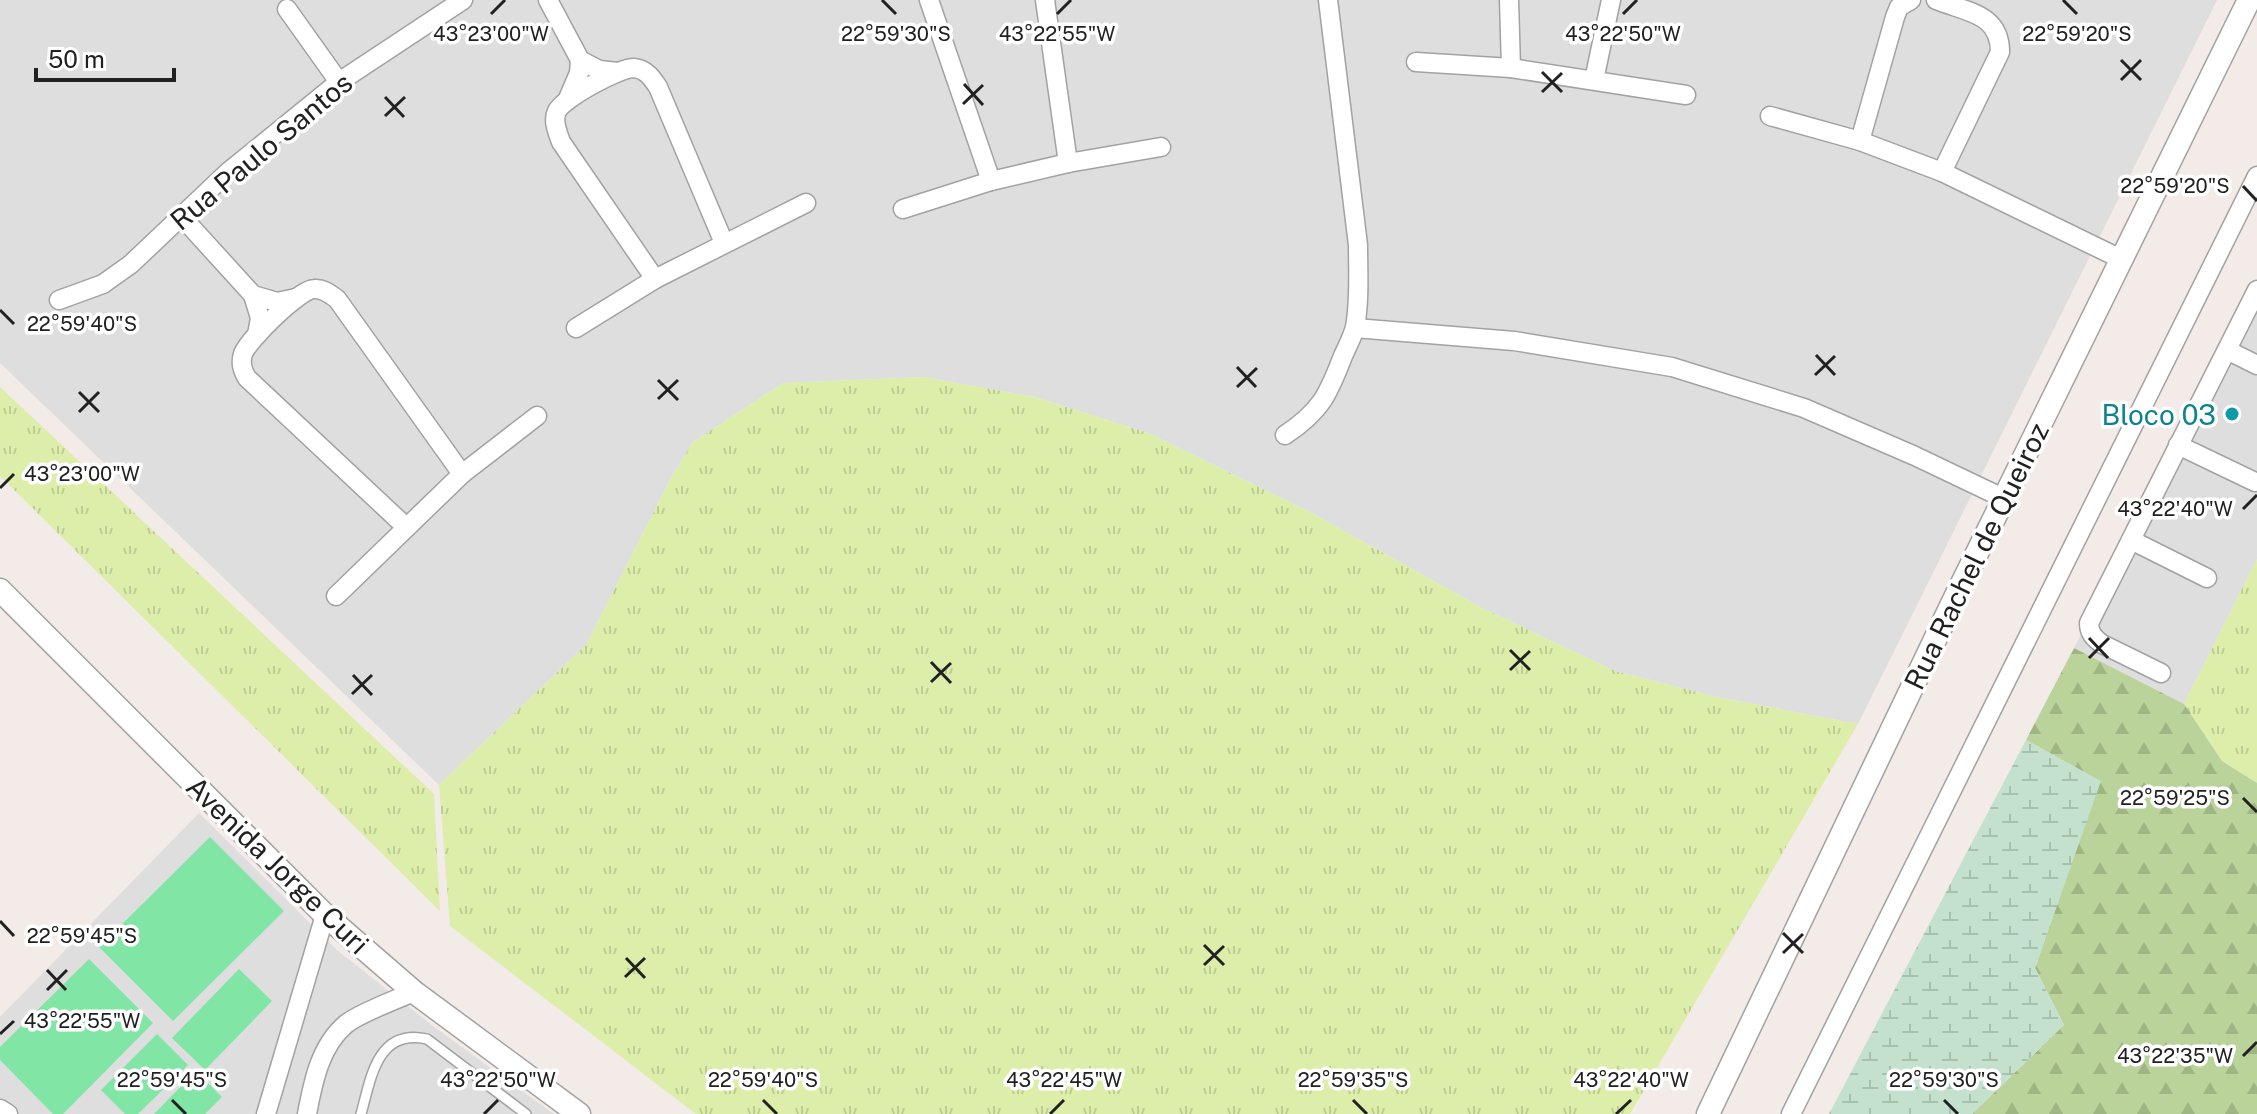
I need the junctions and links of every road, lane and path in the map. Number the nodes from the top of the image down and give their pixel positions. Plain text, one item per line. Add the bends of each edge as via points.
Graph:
1 (463, 0) edge
2 (548, 0) edge
3 (929, 0) edge
4 (1045, 0) edge
5 (1328, 0) edge
6 (1509, 0) edge
7 (1611, 0) edge
8 (1911, 0) edge
9 (1936, 0) edge
10 (1971, 0) edge
11 (2249, 0) edge
12 (282, 3) edge
13 (1982, 17) junction
14 (580, 60) junction
15 (1416, 62) dead end
16 (1511, 68) junction
17 (618, 72) junction
18 (1594, 80) junction
19 (339, 82) junction
20 (1686, 95) dead end
21 (567, 101) junction
22 (1770, 116) dead end
23 (1860, 141) junction
24 (1161, 147) dead end
25 (1068, 163) junction
26 (1942, 172) junction
27 (2257, 176) edge
28 (991, 181) junction
29 (806, 203) dead end
30 (903, 209) dead end
31 (182, 217) junction
32 (724, 243) junction
33 (2121, 259) junction
34 (655, 279) junction
35 (2257, 290) edge
36 (253, 295) junction
37 (296, 298) junction
38 (59, 300) dead end
39 (2249, 327) edge
40 (576, 328) dead end
41 (1355, 328) junction
42 (257, 335) junction
43 (2227, 350) junction
44 (2257, 365) edge
45 (537, 416) dead end
46 (1285, 435) dead end
47 (2178, 445) junction
48 (462, 474) junction
49 (2255, 482) dead end
50 (2003, 498) junction
51 (406, 527) junction
52 (2131, 540) junction
53 (2207, 578) dead end
54 (0, 590) edge
55 (336, 596) dead end
56 (2161, 673) dead end
57 (325, 915) junction
58 (414, 992) junction
59 (0, 1109) edge
60 (8, 1114) edge
61 (266, 1114) edge
62 (307, 1114) edge
63 (361, 1114) edge
64 (526, 1114) edge
65 (579, 1114) edge
66 (1708, 1114) edge
67 (1791, 1114) edge

1 - 19 street, Rua Paulo Santos
2 - 14 street
3 - 28 street
4 - 25 street
5 - 41 street via 1358,245
6 - 16 street
7 - 18 street
8 - 23 street via 1895,17
9 - 13 street
10 - 13 street
11 - 33 street, Rua Rachel de Queiroz
12 - 19 street
13 - 26 street via 1994,27 2000,52
14 - 17 street
14 - 21 street
15 - 16 street
16 - 18 street
17 - 21 street
17 - 32 street via 641,70 658,87
18 - 20 street
19 - 31 street, Rua Paulo Santos via 227,173
21 - 34 street via 555,118 561,142
22 - 23 street
23 - 26 street
24 - 25 street
25 - 28 street
26 - 33 street
27 - 67 street
28 - 30 street
29 - 32 street
31 - 36 street
31 - 38 street, Rua Paulo Santos via 116,276
32 - 34 street
33 - 50 street, Rua Rachel de Queiroz
34 - 40 street
35 - 39 street
36 - 37 street via 277,302
36 - 42 street via 260,318
37 - 42 street
37 - 48 street via 316,288 337,299
39 - 43 street
41 - 46 street via 1328,395
41 - 50 street via 1514,341 1672,367 1804,408
42 - 51 street via 244,350 242,369 247,378
43 - 44 street
43 - 47 street
45 - 48 street
47 - 49 street
47 - 52 street
48 - 51 street
50 - 66 street, Rua Rachel de Queiroz
51 - 55 street
52 - 53 street
52 - 56 street via 2089,629 2102,644
54 - 57 street, Avenida Jorge Curi
57 - 58 street, Avenida Jorge Curi
57 - 61 street
58 - 62 street via 347,1023 330,1042
58 - 65 street, Avenida Jorge Curi
59 - 60 street
63 - 64 lane via 383,1052 411,1038 427,1039

